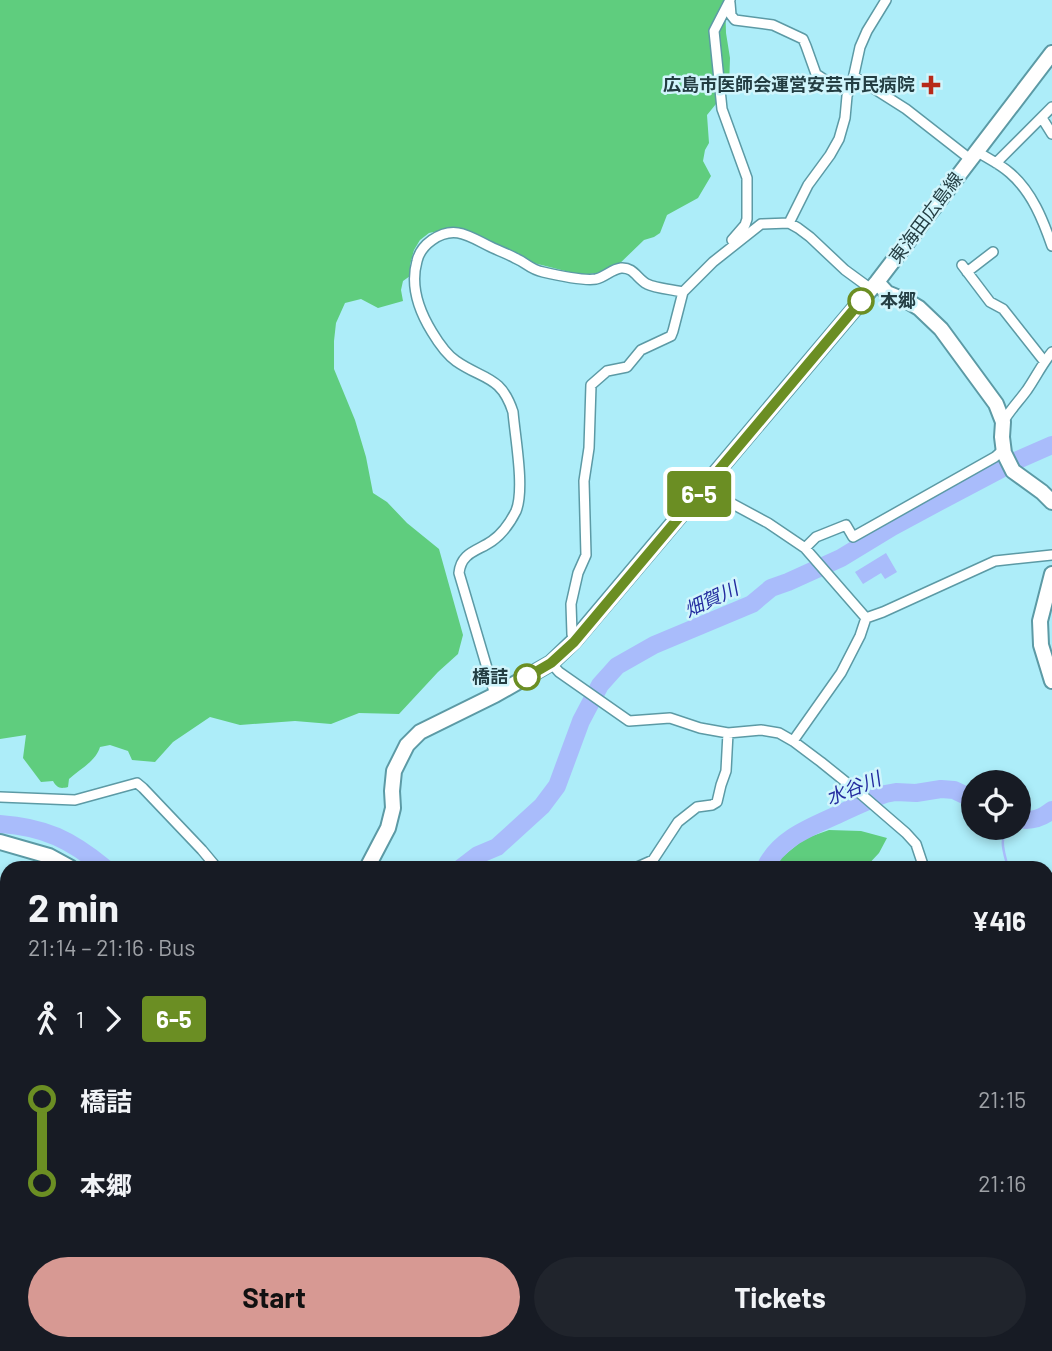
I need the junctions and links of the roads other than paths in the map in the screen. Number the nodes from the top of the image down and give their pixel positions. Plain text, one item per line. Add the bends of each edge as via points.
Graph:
1 (886, 0) edge
2 (730, 1) edge
3 (1052, 53) edge
4 (854, 76) junction
5 (849, 91) junction
6 (1052, 107) edge
7 (1042, 118) junction
8 (1052, 134) edge
9 (973, 155) junction
10 (996, 163) junction
11 (789, 223) junction
12 (1052, 246) edge
13 (993, 252) dead end
14 (713, 262) junction
15 (874, 286) junction
16 (684, 292) junction
17 (1052, 352) edge
18 (1044, 361) junction
19 (1003, 422) junction
20 (1004, 451) junction
21 (702, 491) junction
22 (1052, 502) edge
23 (805, 548) junction
24 (1052, 555) edge
25 (1052, 575) edge
26 (866, 618) junction
27 (574, 642) junction
28 (551, 663) junction
29 (1052, 681) edge
30 (495, 695) junction
31 (728, 733) junction
32 (793, 741) junction
33 (0, 797) edge
34 (0, 842) edge
35 (58, 861) edge
36 (211, 861) edge
37 (371, 861) edge
38 (651, 861) edge
39 (922, 861) edge

1 - 4 street via 867,30
2 - 5 street via 735,20 773,25 803,39 816,74
2 - 14 street via 714,32 722,109 747,178 747,219
3 - 9 main road, 東海田広島線
4 - 5 street
4 - 9 street
5 - 11 street via 839,139
6 - 7 street
7 - 8 street
7 - 10 street
9 - 10 street
9 - 15 main road, 東海田広島線
10 - 12 street via 1034,202
11 - 14 street via 761,224
11 - 15 street via 845,270
13 - 18 street via 965,268
14 - 16 street
15 - 19 main road via 919,307 941,330 985,386
15 - 21 main road, 東海田広島線
16 - 27 street via 671,336 641,350 627,367 607,371 591,385 584,481 586,555 571,604
16 - 30 street via 648,285 624,268 586,279 536,271 461,233 438,236 418,256 417,301 433,334 453,359 495,382 513,412 520,488 516,511 493,541 464,558 459,573
17 - 18 street
18 - 19 street
19 - 20 main road
20 - 22 main road via 1013,471
20 - 23 street via 853,537 846,525 817,537
21 - 23 street
21 - 27 main road, 東海田広島線
23 - 26 street
24 - 26 street via 995,561
25 - 29 main road via 1040,632
26 - 32 street via 841,673
27 - 28 main road, 東海田広島線
28 - 30 main road, 東海田広島線
28 - 31 street via 629,721 670,718
30 - 37 main road, 東海田広島線 via 420,732 407,745 394,771 388,828
31 - 32 street via 769,730
31 - 38 street via 726,771 717,802 697,807 678,822
32 - 39 street via 916,844
33 - 36 street via 75,800 136,783
34 - 35 main road

